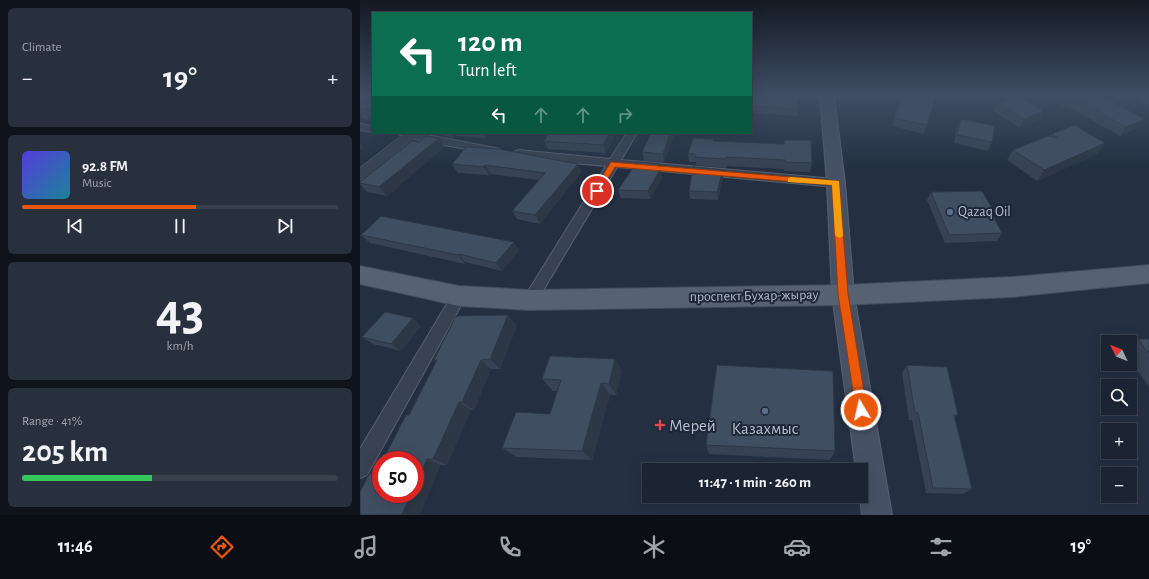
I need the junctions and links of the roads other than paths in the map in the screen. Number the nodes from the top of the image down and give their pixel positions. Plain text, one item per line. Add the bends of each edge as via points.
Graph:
1 (828, 119) edge
2 (360, 127) edge
3 (372, 129) edge
4 (408, 134) edge
5 (412, 134) edge
6 (631, 134) edge
7 (613, 164) junction
8 (360, 175) edge
9 (836, 183) junction
10 (1149, 274) edge
11 (360, 275) edge
12 (843, 294) junction
13 (459, 296) junction
14 (530, 300) junction
15 (360, 468) edge
16 (877, 515) edge

1 - 9 main road
2 - 3 street
4 - 8 street
5 - 7 street via 427,139 515,154
6 - 7 street
7 - 9 street
7 - 14 street
9 - 12 main road
10 - 12 main road, проспект Бухар-жырау via 1012,287
11 - 13 main road, проспект Бухар-жырау
12 - 14 main road, проспект Бухар-жырау
12 - 16 main road
13 - 14 main road, проспект Бухар-жырау
13 - 15 street

